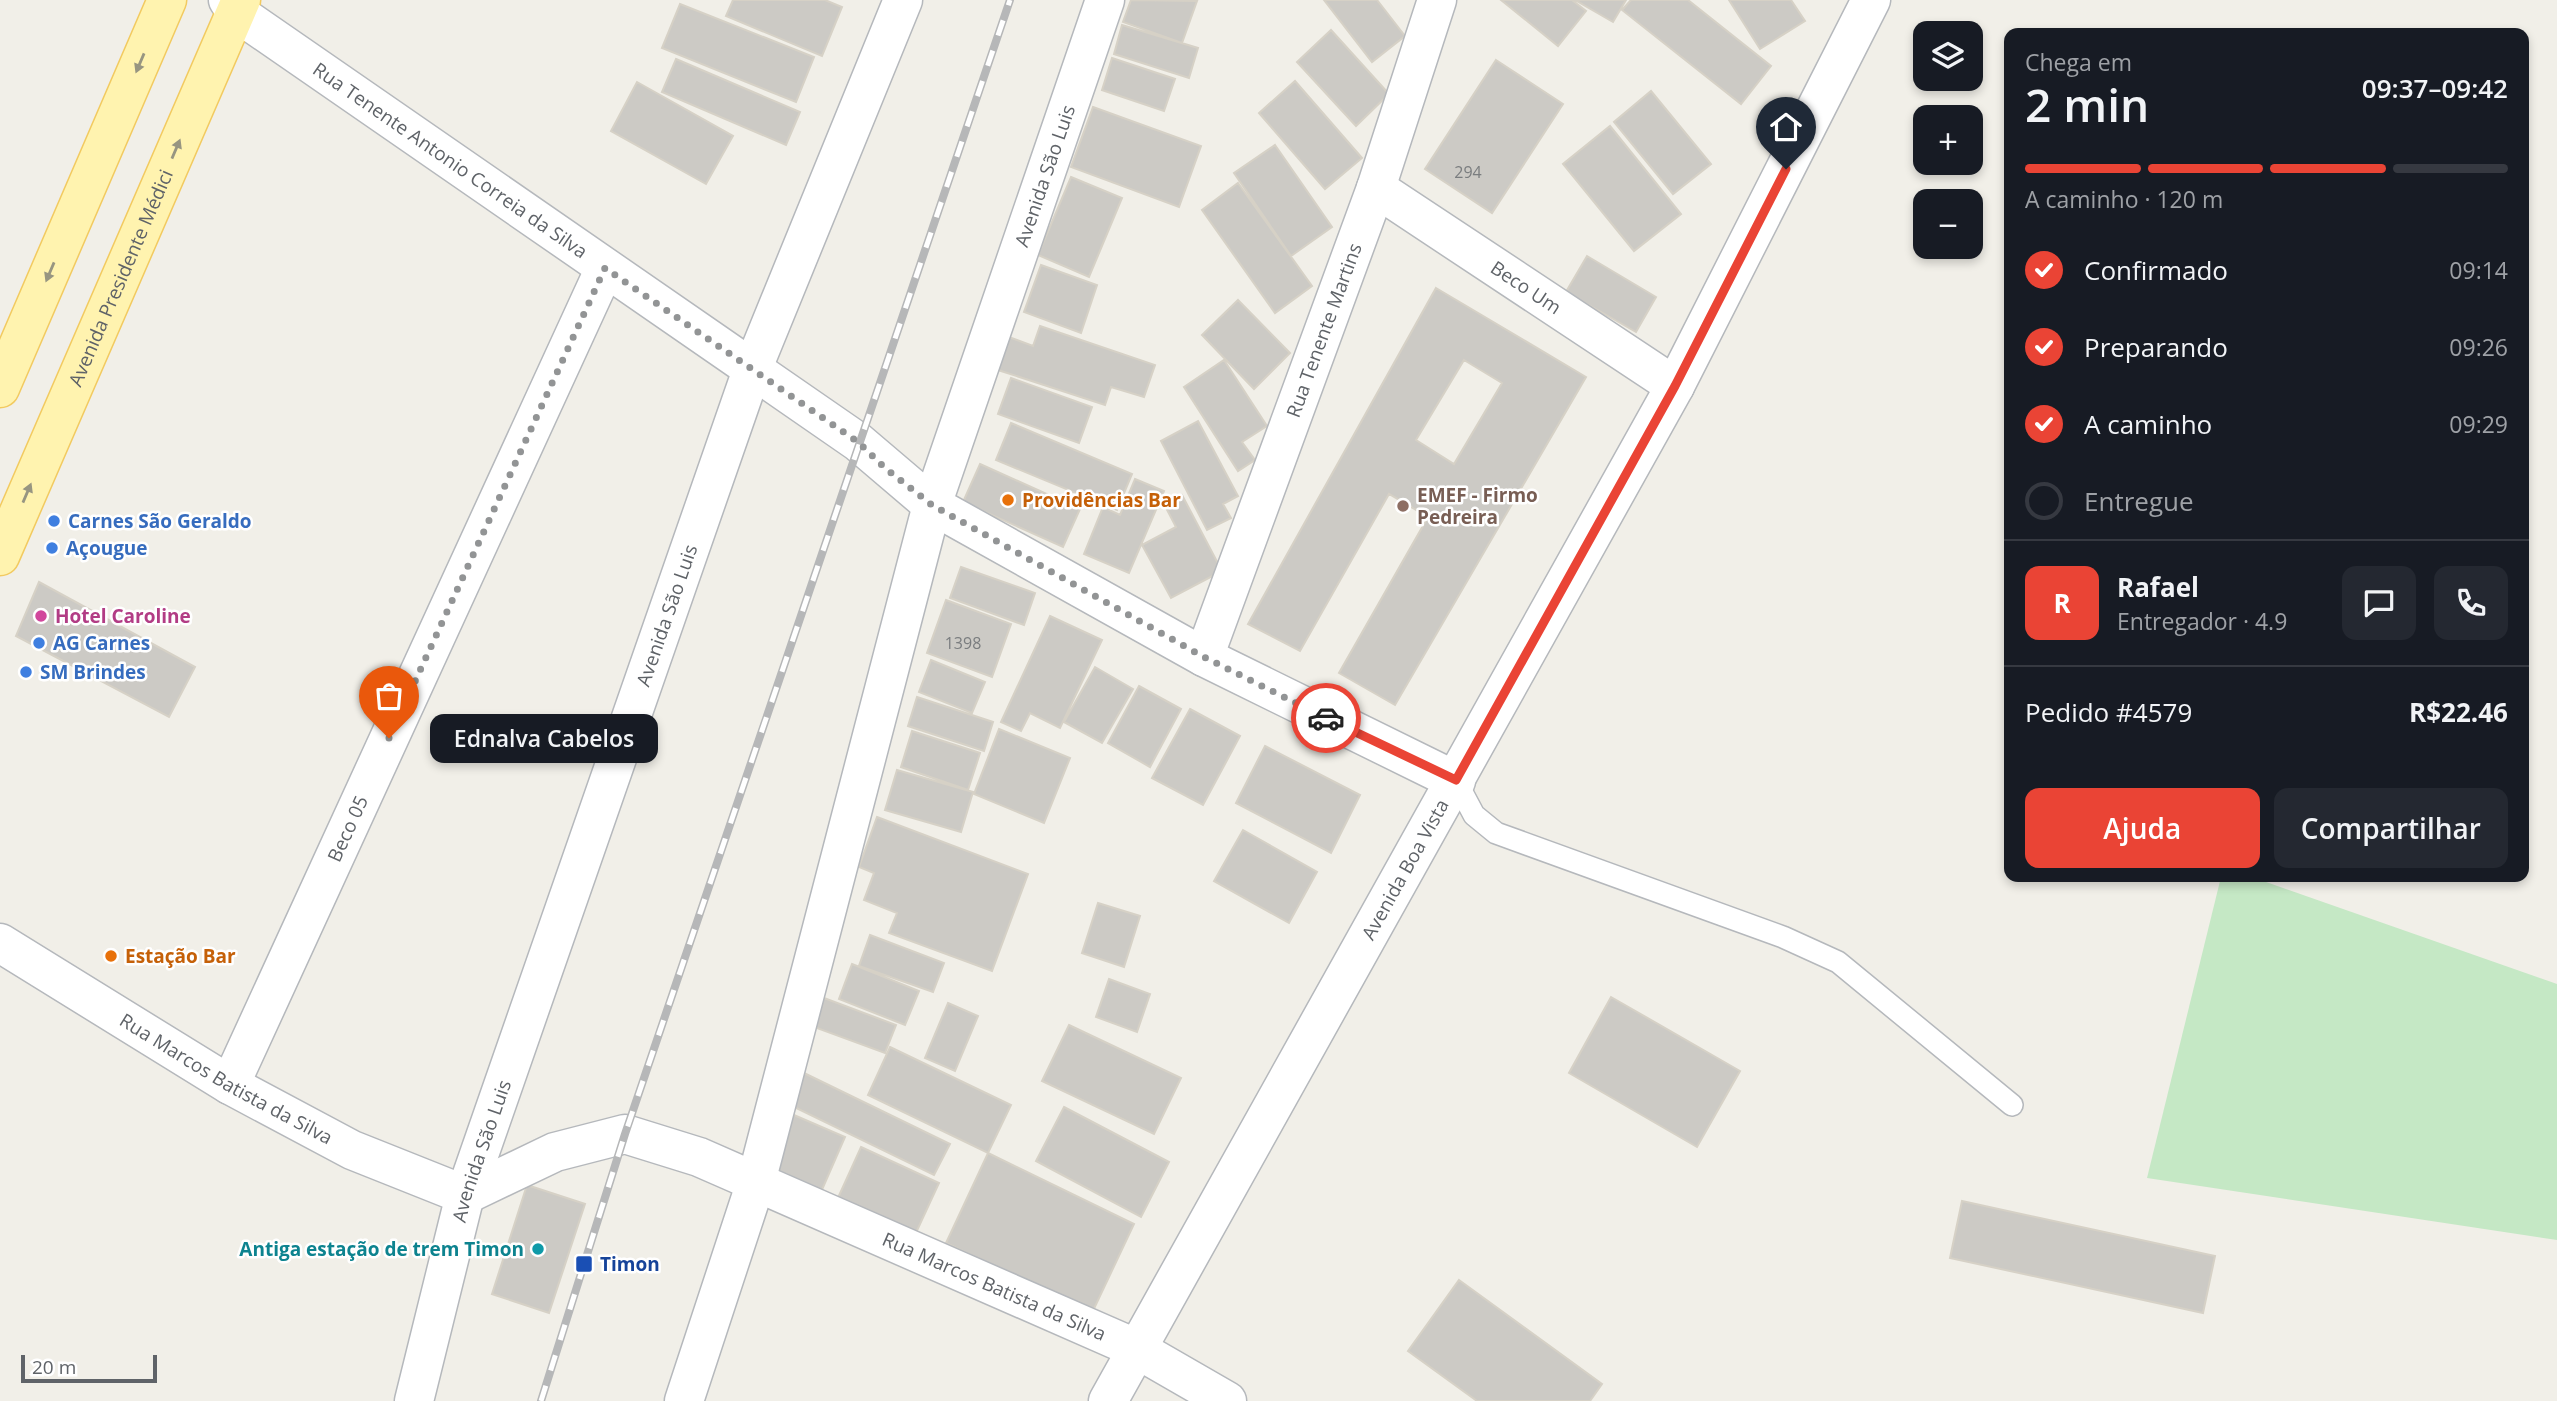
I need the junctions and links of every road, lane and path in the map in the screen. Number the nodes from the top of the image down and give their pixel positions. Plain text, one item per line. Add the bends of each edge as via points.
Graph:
1 (167, 0) edge
2 (903, 0) edge
3 (1105, 0) edge
4 (1437, 0) edge
5 (1871, 0) edge
6 (235, 4) edge
7 (1376, 188) junction
8 (605, 268) junction
9 (752, 370) junction
10 (1675, 386) junction
11 (0, 388) edge
12 (932, 505) junction
13 (0, 555) edge
14 (1204, 657) junction
15 (1456, 780) junction
16 (0, 943) edge
17 (230, 1085) junction
18 (2012, 1105) dead end
19 (756, 1182) junction
20 (465, 1195) junction
21 (1135, 1348) junction
22 (414, 1401) edge
23 (684, 1401) edge
24 (1108, 1401) edge
25 (1227, 1401) edge

1 -> 11 main road
2 - 9 street, Avenida São Luis
3 - 12 street, Avenida São Luis
4 - 7 street, Rua Tenente Martins
5 - 10 street, Avenida Boa Vista
6 - 8 street, Rua Tenente Antonio Correia da Silva
13 -> 6 main road, Avenida Presidente Médici
7 - 10 street, Beco Um
7 - 14 street, Rua Tenente Martins
8 - 9 street, Rua Tenente Antonio Correia da Silva
8 - 17 street, Beco 05
9 - 12 street, Rua Tenente Antonio Correia da Silva via 858,442
9 - 20 street, Avenida São Luis
10 - 15 street, Avenida Boa Vista
12 - 14 street, Rua Tenente Antonio Correia da Silva
12 - 19 street, Avenida São Luis
14 - 15 street, Rua Tenente Antonio Correia da Silva
15 - 18 lane via 1474,815 1496,833 1783,937 1838,962
15 - 21 street, Avenida Boa Vista
16 - 17 street, Rua Marcos Batista da Silva
17 - 20 street, Rua Marcos Batista da Silva via 352,1150
19 - 20 street, Rua Marcos Batista da Silva via 699,1157 625,1134 555,1152
19 - 21 street, Rua Marcos Batista da Silva
19 - 23 street, Avenida São Luis
20 - 22 street, Avenida São Luis
21 - 24 street, Avenida Boa Vista
21 - 25 street, Rua Marcos Batista da Silva

